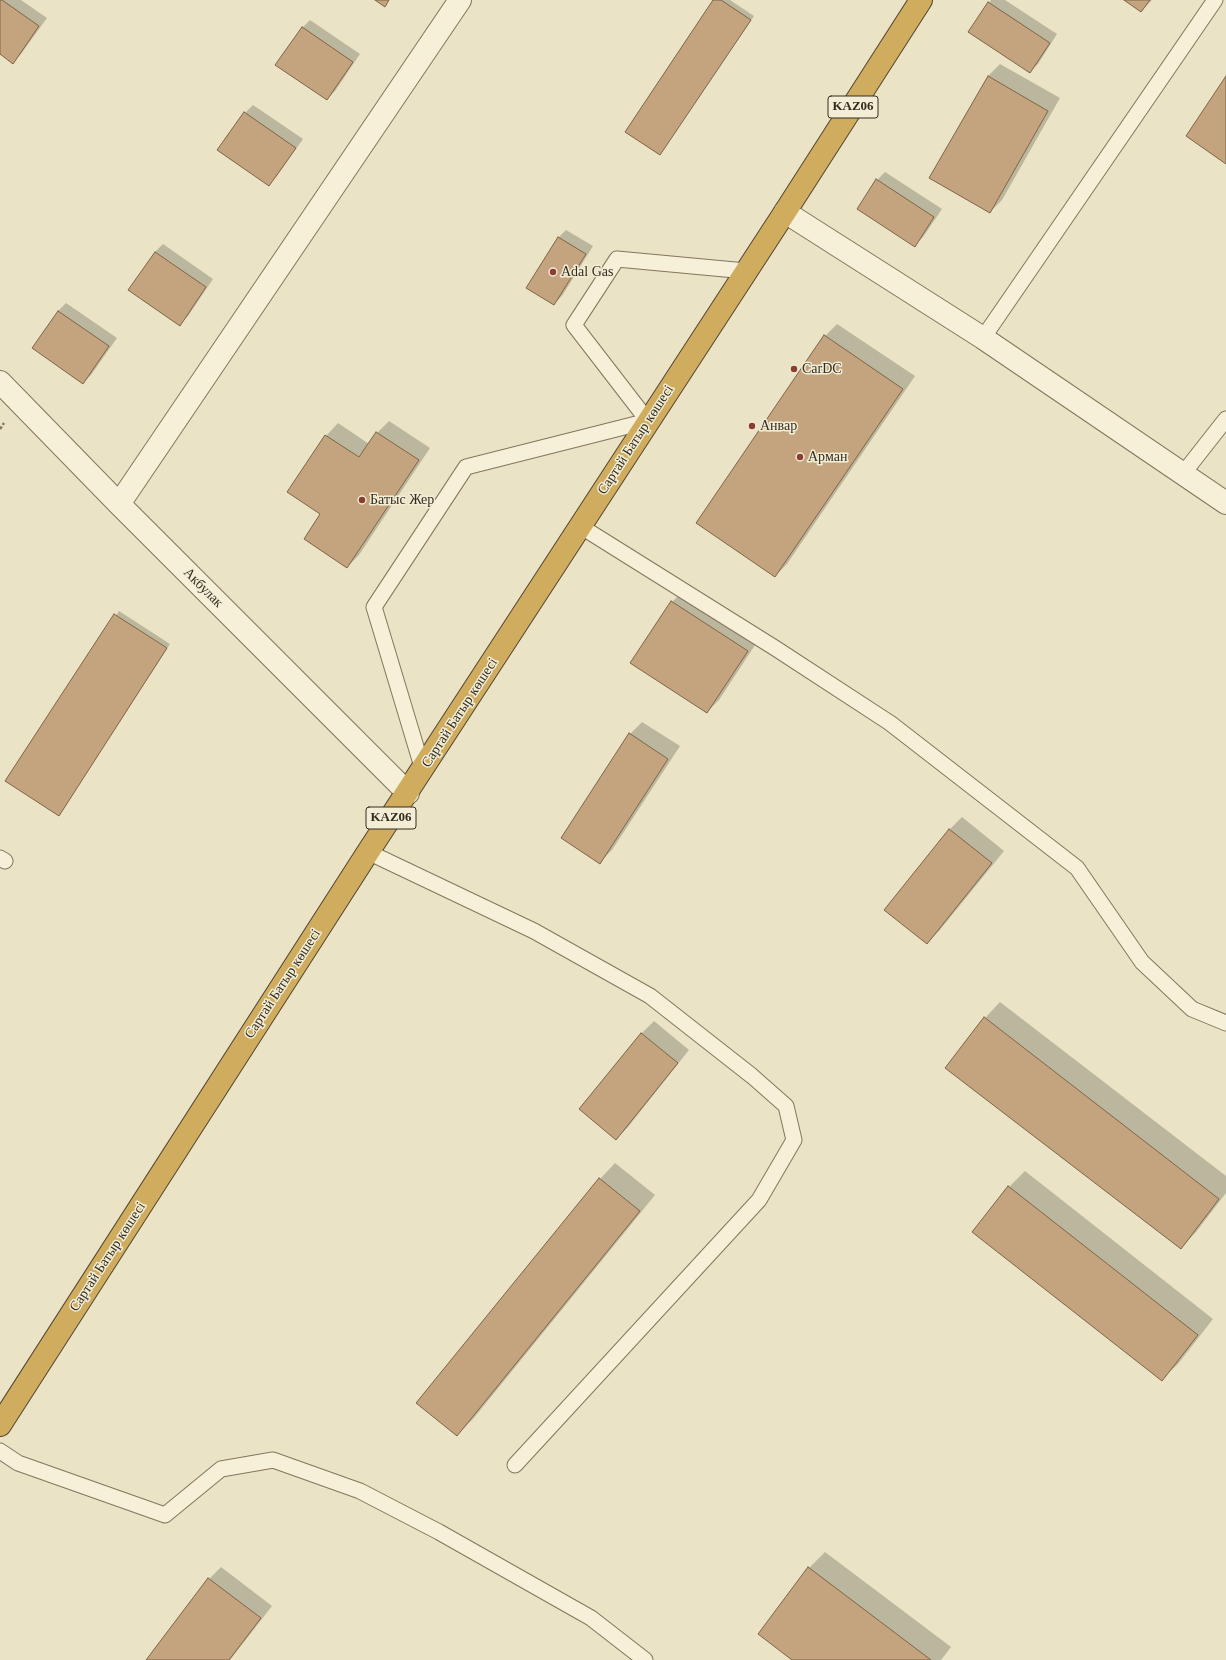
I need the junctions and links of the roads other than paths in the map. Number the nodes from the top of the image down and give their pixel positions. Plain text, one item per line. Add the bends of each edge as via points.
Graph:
1 (460, 0) edge
2 (923, 0) edge
3 (1216, 0) edge
4 (785, 212) junction
5 (746, 271) junction
6 (983, 338) junction
7 (0, 382) edge
8 (1226, 419) edge
9 (648, 421) junction
10 (1182, 475) junction
11 (1226, 503) edge
12 (119, 504) junction
13 (580, 526) junction
14 (423, 770) junction
15 (408, 793) junction
16 (368, 852) junction
17 (1226, 1023) edge
18 (0, 1425) edge
19 (0, 1451) edge
20 (515, 1465) dead end
21 (645, 1660) edge

1 - 12 street
2 - 4 highway, Сартай Батыр көшесі / KАZ06
3 - 6 lane
4 - 5 highway, Сартай Батыр көшесі / KАZ06
4 - 6 street
5 - 9 highway, Сартай Батыр көшесі / KАZ06
5 - 9 lane via 617,259 574,325
6 - 10 street
7 - 12 street, Акбулак
8 - 10 lane
9 - 13 highway, Сартай Батыр көшесі / KАZ06
9 - 14 lane via 466,467 374,607
10 - 11 street
12 - 15 street, Акбулак
13 - 14 highway, Сартай Батыр көшесі / KАZ06
13 - 17 lane via 890,723 1077,868 1142,962 1192,1009
14 - 15 highway, Сартай Батыр көшесі / KАZ06
15 - 16 highway, Сартай Батыр көшесі / KАZ06
16 - 18 highway, Сартай Батыр көшесі / KАZ06
16 - 20 lane via 534,931 650,996 786,1106 794,1140 759,1200
19 - 21 lane via 18,1463 165,1515 221,1469 273,1460 360,1491 439,1532 591,1618

